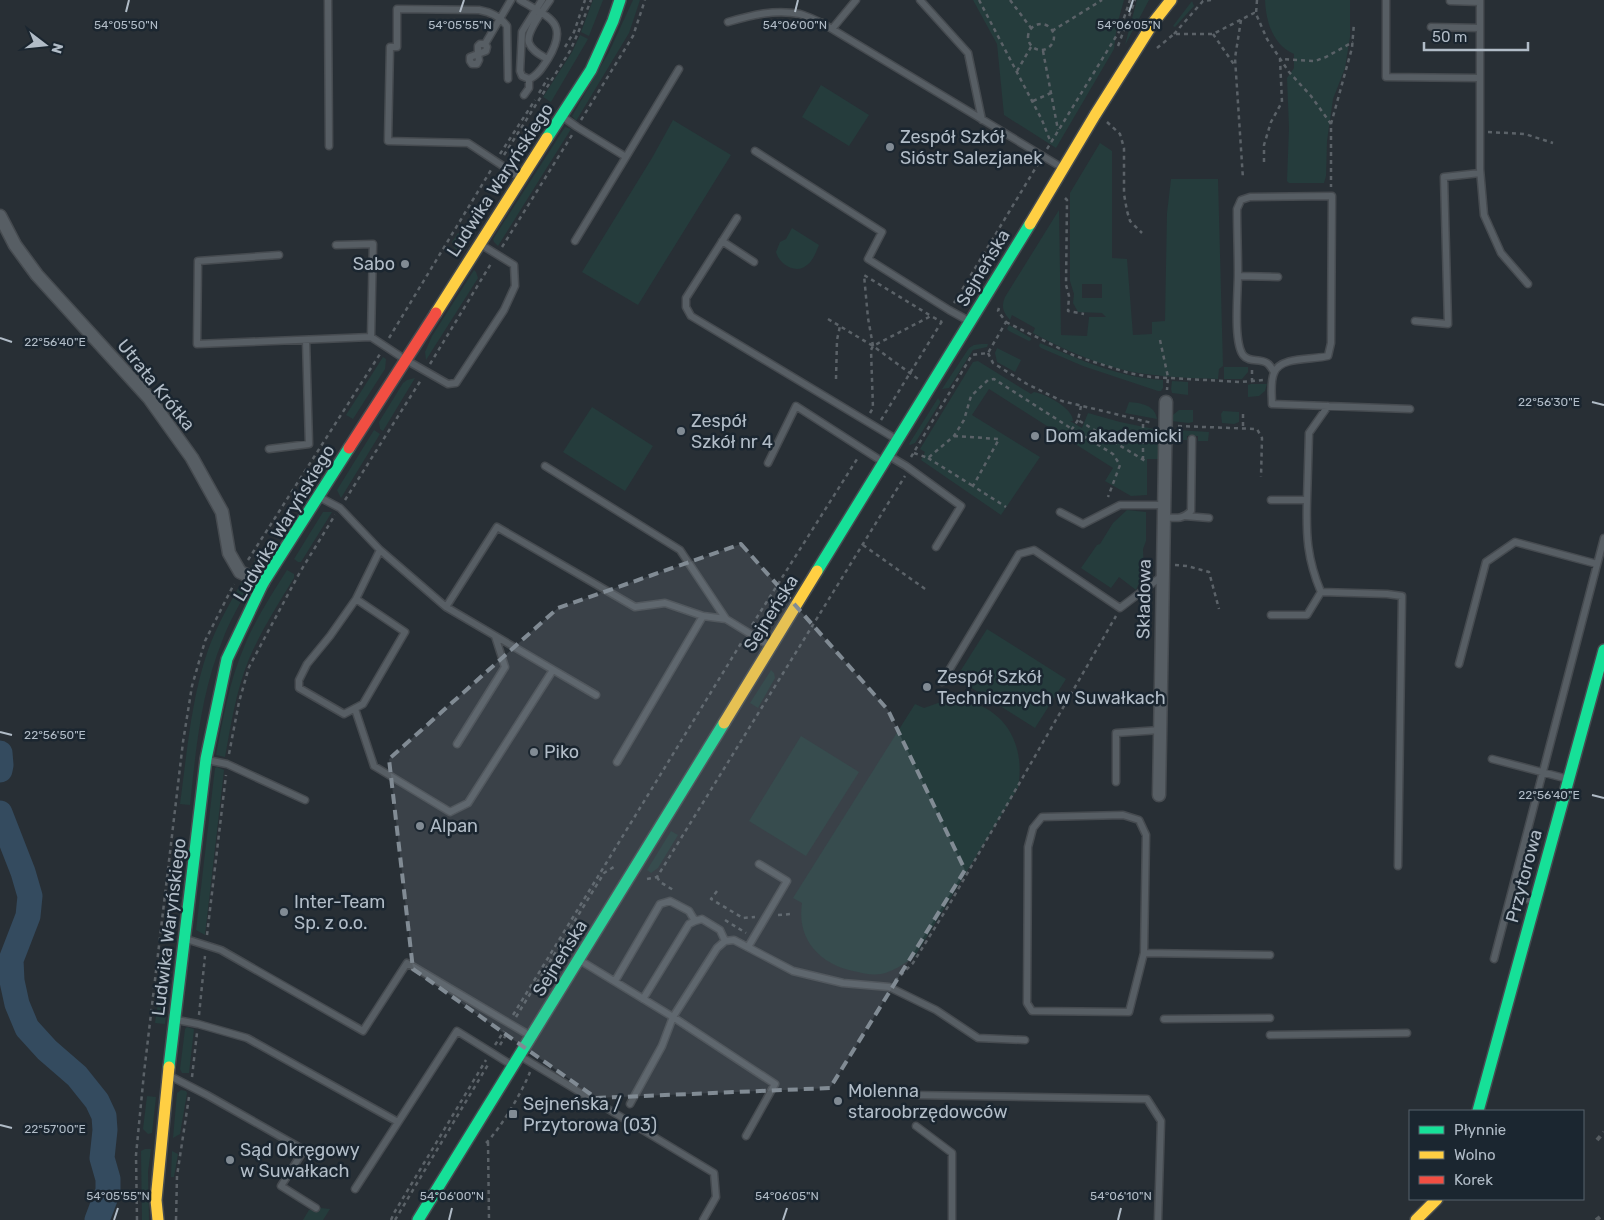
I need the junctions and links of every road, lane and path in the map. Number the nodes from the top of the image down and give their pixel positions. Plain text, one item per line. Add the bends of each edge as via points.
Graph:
1 (328, 0) edge
2 (511, 0) edge
3 (520, 0) edge
4 (542, 0) edge
5 (550, 0) edge
6 (585, 0) edge
7 (591, 0) edge
8 (620, 0) edge
9 (645, 0) edge
10 (856, 0) edge
11 (920, 0) edge
12 (979, 0) edge
13 (1010, 0) edge
14 (1102, 0) edge
15 (1130, 0) edge
16 (1160, 0) edge
17 (1171, 0) edge
18 (1212, 0) edge
19 (1257, 0) edge
20 (1386, 0) edge
21 (1201, 1) edge
22 (1450, 1) edge
23 (1480, 1) edge
24 (539, 11) junction
25 (1256, 14) junction
26 (500, 18) junction
27 (1241, 20) junction
28 (728, 22) dead end
29 (1152, 23) junction
30 (1354, 23) dead end
31 (1430, 27) dead end
32 (1031, 28) junction
33 (1480, 28) junction
34 (832, 29) junction
35 (1052, 31) junction
36 (526, 34) junction
37 (1174, 34) junction
38 (1213, 34) junction
39 (1353, 42) junction
40 (1031, 47) junction
41 (564, 49) dead end
42 (534, 51) junction
43 (1043, 51) junction
44 (478, 54) dead end
45 (1152, 54) dead end
46 (520, 57) junction
47 (547, 59) junction
48 (1280, 59) junction
49 (555, 66) dead end
50 (1236, 67) junction
51 (679, 68) dead end
52 (1017, 71) junction
53 (1479, 78) junction
54 (508, 79) dead end
55 (529, 79) junction
56 (1051, 93) junction
57 (524, 95) dead end
58 (1033, 101) junction
59 (1096, 115) junction
60 (562, 116) junction
61 (982, 120) junction
62 (1330, 124) junction
63 (577, 127) junction
64 (1058, 131) junction
65 (1480, 131) junction
66 (1553, 142) dead end
67 (1051, 143) junction
68 (329, 146) dead end
69 (755, 150) dead end
70 (1043, 156) junction
71 (626, 157) junction
72 (497, 162) junction
73 (1264, 162) dead end
74 (1063, 168) junction
75 (1480, 173) junction
76 (522, 178) junction
77 (1243, 179) dead end
78 (1052, 186) junction
79 (1332, 196) junction
80 (0, 216) edge
81 (737, 218) dead end
82 (1142, 234) dead end
83 (574, 241) dead end
84 (722, 241) junction
85 (480, 244) junction
86 (336, 245) dead end
87 (279, 255) dead end
88 (497, 255) junction
89 (754, 262) dead end
90 (1238, 276) junction
91 (1278, 277) dead end
92 (1528, 284) dead end
93 (999, 305) dead end
94 (949, 310) junction
95 (1084, 314) dead end
96 (931, 316) junction
97 (828, 319) dead end
98 (1415, 321) dead end
99 (942, 322) junction
100 (971, 322) junction
101 (1006, 322) junction
102 (840, 326) junction
103 (371, 337) junction
104 (306, 340) junction
105 (1160, 340) dead end
106 (873, 346) junction
107 (384, 347) junction
108 (988, 353) junction
109 (406, 360) junction
110 (426, 371) junction
111 (1274, 372) junction
112 (910, 374) junction
113 (1168, 377) junction
114 (836, 379) dead end
115 (1268, 380) dead end
116 (1166, 402) joint
117 (1081, 406) junction
118 (1328, 406) junction
119 (1410, 409) dead end
120 (1243, 414) dead end
121 (1078, 420) junction
122 (866, 421) junction
123 (1143, 422) junction
124 (1165, 425) junction
125 (877, 428) junction
126 (1243, 428) junction
127 (1072, 429) junction
128 (954, 436) junction
129 (1192, 439) dead end
130 (898, 440) junction
131 (269, 449) dead end
132 (864, 449) junction
133 (914, 453) junction
134 (928, 458) junction
135 (886, 459) junction
136 (1142, 460) junction
137 (1147, 462) dead end
138 (768, 463) dead end
139 (545, 466) dead end
140 (906, 466) junction
141 (1261, 477) dead end
142 (973, 486) junction
143 (318, 497) junction
144 (1108, 497) dead end
145 (1271, 500) dead end
146 (1307, 500) junction
147 (340, 508) junction
148 (1006, 508) dead end
149 (1164, 511) junction
150 (1060, 512) dead end
151 (1186, 516) junction
152 (1210, 518) dead end
153 (1604, 538) edge
154 (863, 546) junction
155 (936, 547) dead end
156 (380, 550) junction
157 (1597, 564) junction
158 (1162, 570) junction
159 (240, 572) junction
160 (263, 584) junction
161 (928, 591) dead end
162 (1321, 592) junction
163 (356, 599) junction
164 (446, 607) junction
165 (1120, 608) junction
166 (1219, 609) dead end
167 (1271, 615) dead end
168 (703, 616) junction
169 (726, 620) junction
170 (748, 632) junction
171 (494, 636) junction
172 (771, 646) junction
173 (1604, 650) edge
174 (1459, 664) dead end
175 (553, 670) junction
176 (942, 682) dead end
177 (596, 695) dead end
178 (355, 709) junction
179 (1160, 730) junction
180 (457, 744) dead end
181 (206, 759) junction
182 (1492, 759) dead end
183 (617, 762) dead end
184 (227, 764) junction
185 (1542, 773) junction
186 (1569, 779) junction
187 (1116, 782) dead end
188 (1159, 795) dead end
189 (305, 800) dead end
190 (759, 864) dead end
191 (1398, 866) dead end
192 (645, 880) dead end
193 (717, 891) dead end
194 (1511, 894) junction
195 (1535, 902) junction
196 (791, 914) dead end
197 (762, 916) dead end
198 (772, 916) dead end
199 (695, 920) junction
200 (185, 939) junction
201 (725, 941) junction
202 (206, 945) junction
203 (748, 947) junction
204 (1144, 953) junction
205 (1270, 955) dead end
206 (1494, 959) dead end
207 (580, 960) junction
208 (615, 981) junction
209 (889, 987) junction
210 (643, 999) junction
211 (673, 1017) junction
212 (1270, 1018) dead end
213 (1164, 1019) dead end
214 (176, 1020) junction
215 (509, 1023) junction
216 (198, 1024) junction
217 (1407, 1033) dead end
218 (1270, 1035) dead end
219 (531, 1036) junction
220 (1025, 1040) dead end
221 (491, 1052) junction
222 (519, 1056) junction
223 (534, 1064) junction
224 (513, 1066) junction
225 (169, 1076) junction
226 (191, 1086) junction
227 (912, 1095) dead end
228 (630, 1104) dead end
229 (1478, 1110) edge
230 (484, 1113) junction
231 (398, 1122) junction
232 (916, 1126) dead end
233 (746, 1136) dead end
234 (488, 1141) junction
235 (484, 1145) dead end
236 (355, 1189) dead end
237 (1435, 1200) edge
238 (316, 1208) dead end
239 (137, 1220) edge
240 (158, 1220) edge
241 (176, 1220) edge
242 (391, 1220) edge
243 (418, 1220) edge
244 (489, 1220) edge
245 (703, 1220) edge
246 (952, 1220) edge
247 (1158, 1220) edge
248 (1416, 1220) edge

1 - 68 lane
2 - 26 lane
3 - 24 lane
4 - 24 lane
5 - 24 lane
6 - 41 path
7 - 72 path via 570,51
8 - 60 street, Ludwika Waryńskiego via 591,70
9 - 63 path via 633,36
10 - 34 lane
11 - 61 lane via 968,52
12 - 52 path
13 - 32 path
14 - 35 path
15 - 64 path via 1120,30
16 - 29 street, Sejneńska
17 - 29 street, Sejneńska
18 - 21 path
19 - 25 path
20 - 53 lane via 1386,77
21 - 37 path
22 - 23 lane
23 - 33 lane
24 - 36 lane
24 - 47 lane via 556,24 558,37
25 - 27 path
25 - 48 path
26 - 44 lane via 485,44 478,46
26 - 54 lane via 507,26
26 - 72 lane via 479,10 397,9 397,47 390,47 389,73 388,141 468,143
27 - 38 path
27 - 50 path
28 - 34 lane via 777,12 801,14
29 - 59 street, Sejneńska
30 - 39 path
31 - 33 lane
32 - 35 path via 1043,24
32 - 40 path via 1027,35
33 - 53 lane
34 - 61 lane
35 - 43 path via 1053,43
36 - 42 lane
36 - 46 lane
37 - 38 path
37 - 45 path
38 - 50 path
39 - 48 path via 1315,61
39 - 62 path
40 - 43 path
40 - 52 path
42 - 46 lane via 527,51
42 - 47 lane
43 - 56 path
46 - 55 lane via 522,76
47 - 55 lane via 537,75
48 - 62 path
48 - 73 path via 1282,102 1264,145
49 - 72 path
50 - 77 path
51 - 71 lane
52 - 58 path
53 - 65 lane
55 - 57 lane via 529,88
56 - 58 path
56 - 64 path
58 - 67 path
59 - 74 street, Sejneńska
59 - 82 path via 1120,134 1124,148 1127,211 1130,221
60 - 63 lane
60 - 76 street, Ludwika Waryńskiego
61 - 70 lane
62 - 79 path
63 - 71 lane
63 - 88 path
64 - 67 path
65 - 66 path via 1525,134
65 - 75 lane
67 - 70 path
69 - 94 lane via 882,232 868,258
70 - 74 lane
70 - 94 path
71 - 83 lane
72 - 76 lane
72 - 107 path
74 - 78 street, Sejneńska
75 - 92 lane via 1484,215 1501,253
75 - 98 lane via 1444,177 1448,324
76 - 85 street, Ludwika Waryńskiego
78 - 95 path via 1067,200 1068,311
78 - 100 street, Sejneńska
79 - 90 lane via 1250,197 1242,200 1237,209
79 - 111 lane via 1331,343 1328,356 1292,360
80 - 159 street, Utrata Krótka via 15,245 37,275 149,398 192,458 222,512 229,553
81 - 84 lane
84 - 89 lane
84 - 122 lane via 686,298 691,316
85 - 88 lane
85 - 109 street, Ludwika Waryńskiego
86 - 103 lane via 373,244
87 - 104 lane via 198,261 197,344
88 - 110 path
88 - 110 lane via 514,265 515,286 504,310 456,383 448,384
90 - 91 lane
90 - 111 lane via 1239,345 1243,355 1252,361 1261,360
93 - 101 path via 998,311
94 - 99 path
94 - 100 lane
96 - 99 path
96 - 106 path
96 - 106 path via 864,275
97 - 102 path
99 - 112 path
100 - 130 street, Sejneńska
101 - 108 path
101 - 113 path via 1075,356 1130,373
102 - 106 path
102 - 114 path
103 - 104 lane
103 - 107 lane
104 - 131 lane via 309,444
105 - 113 path
106 - 112 path
106 - 122 path via 872,408
107 - 109 lane
107 - 159 path
108 - 117 path via 993,363 1027,384 1062,401
108 - 133 path via 972,356
109 - 110 lane
109 - 143 street, Ludwika Waryńskiego
110 - 147 path
111 - 118 lane via 1272,404
112 - 125 path
113 - 115 path via 1241,382
113 - 116 path
116 - 124 street, Składowa
117 - 121 path
117 - 123 path
118 - 119 lane
118 - 146 lane via 1309,433
120 - 126 path
121 - 127 path
121 - 136 path
122 - 125 lane
123 - 124 path
123 - 136 path
124 - 126 path
124 - 149 street, Składowa
125 - 130 lane
126 - 141 path via 1257,429 1262,438
127 - 128 path via 994,379 988,380 971,396 964,420
127 - 144 path via 1113,454 1120,465
128 - 134 path
128 - 142 path via 999,439
129 - 151 lane via 1191,511
130 - 135 street, Sejneńska
132 - 135 lane
132 - 138 lane via 796,406
132 - 170 path
133 - 134 path
133 - 140 path
134 - 142 path
135 - 140 lane
135 - 172 street, Sejneńska
136 - 137 path
139 - 169 lane via 680,550
140 - 154 path via 905,477
140 - 155 lane via 961,506
142 - 148 path
143 - 147 lane
143 - 160 street, Ludwika Waryńskiego
145 - 146 lane
146 - 162 lane via 1306,536 1313,573
147 - 156 lane
147 - 184 path via 300,572 249,667
149 - 150 lane via 1120,505 1083,524
149 - 151 lane via 1179,518
149 - 158 street, Składowa
151 - 152 lane
153 - 157 lane
154 - 161 path
154 - 192 path via 657,877
156 - 163 lane
156 - 164 lane
157 - 174 lane via 1515,542 1486,562
157 - 185 lane
158 - 165 lane
158 - 166 path via 1187,566 1209,572
158 - 179 street, Składowa
159 - 160 street
159 - 239 path via 205,642 192,686 183,742 136,1155
160 - 181 street, Ludwika Waryńskiego via 227,659
162 - 167 lane via 1307,615
162 - 191 lane via 1402,596
163 - 178 lane via 406,632 363,704
163 - 178 lane via 306,664 299,680 300,688 344,714
164 - 168 lane via 498,527 635,608 665,603
164 - 171 lane
165 - 176 lane via 1034,550 1019,554
165 - 209 path via 949,905 913,963
168 - 169 lane
168 - 183 lane
169 - 170 lane
170 - 172 lane
170 - 215 path
171 - 175 lane
171 - 180 lane via 505,667
172 - 207 street, Sejneńska
173 - 186 street, Przytorowa
175 - 177 lane
175 - 178 lane via 468,803 450,812 374,766
179 - 187 lane via 1116,733
179 - 188 street, Składowa
181 - 184 lane
181 - 200 street, Ludwika Waryńskiego
182 - 185 lane
184 - 189 lane
184 - 202 path
185 - 186 lane
185 - 194 lane
186 - 195 street, Przytorowa
190 - 203 lane via 787,881
193 - 197 path via 711,899 743,918
194 - 195 lane
194 - 206 lane
195 - 229 street, Przytorowa
196 - 198 path
199 - 201 lane via 702,919 720,930
199 - 208 lane via 689,911 670,901 660,904
199 - 210 lane via 689,924
200 - 202 lane
200 - 214 street, Ludwika Waryńskiego
201 - 203 lane via 734,940
201 - 211 lane via 717,948
202 - 215 lane via 363,1031 407,963
202 - 216 path
203 - 209 lane via 793,971 843,983
204 - 204 lane via 1128,1012 1032,1011 1028,1003 1028,847 1033,828 1042,817 1123,815 1139,820 1146,835
204 - 205 lane
207 - 208 lane
207 - 219 street, Sejneńska
208 - 210 lane
209 - 220 lane via 936,1010 978,1038
210 - 211 lane
211 - 228 lane via 662,1046
211 - 233 lane via 775,1084
212 - 213 lane
214 - 216 lane
214 - 225 street, Ludwika Waryńskiego
215 - 219 lane
215 - 221 path
216 - 226 path
216 - 231 lane via 247,1038
217 - 218 lane
219 - 222 street, Sejneńska
221 - 224 lane
221 - 231 lane via 457,1031
221 - 242 path
222 - 223 lane
222 - 224 street, Sejneńska
223 - 234 path via 526,1084
223 - 245 lane via 714,1173 716,1197
224 - 230 street, Sejneńska
225 - 226 lane
225 - 240 street, Ludwika Waryńskiego via 156,1200
226 - 238 lane via 304,1150 281,1186
226 - 241 path via 178,1169
227 - 247 lane via 1147,1099 1161,1122
230 - 234 path
230 - 243 street, Sejneńska
231 - 236 lane
232 - 246 lane via 952,1153
234 - 235 path
234 - 244 path
237 - 248 street

